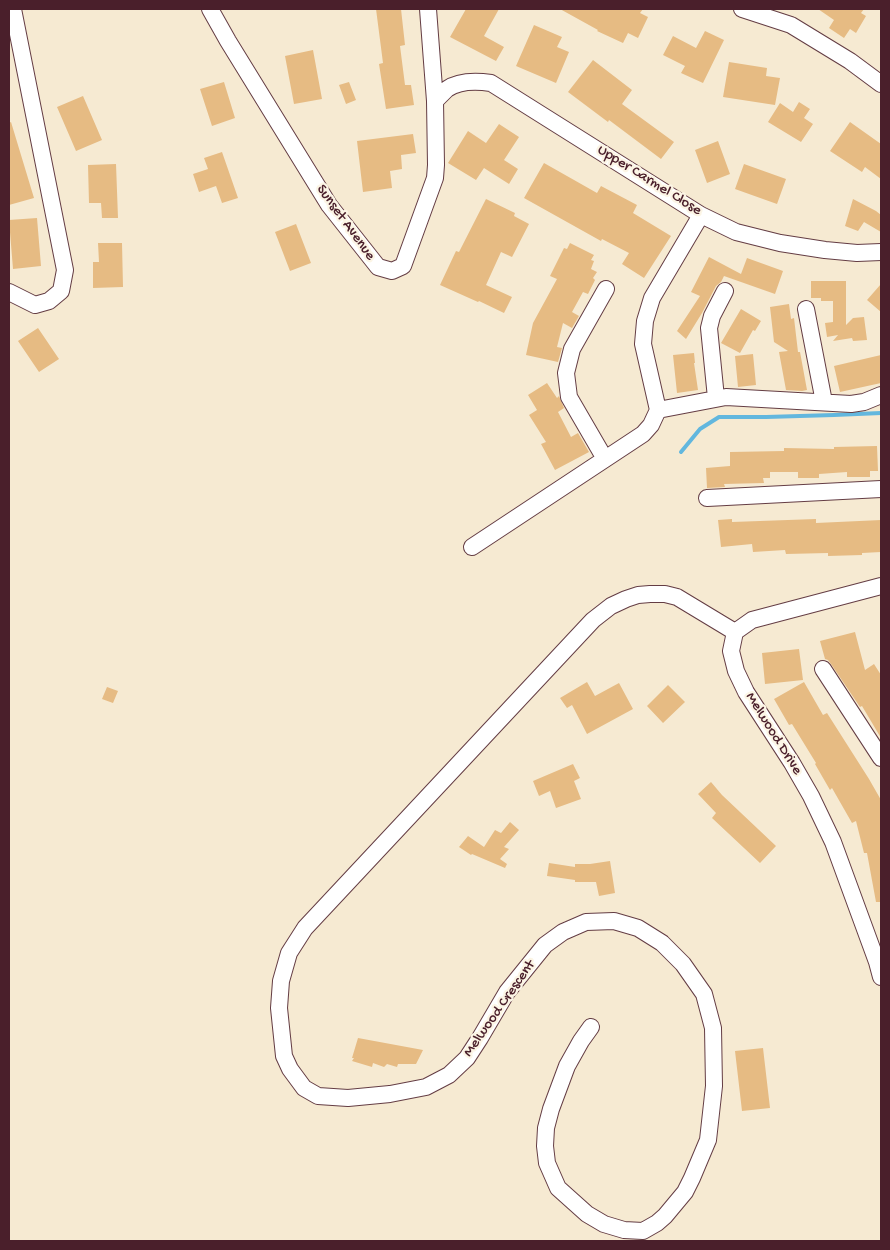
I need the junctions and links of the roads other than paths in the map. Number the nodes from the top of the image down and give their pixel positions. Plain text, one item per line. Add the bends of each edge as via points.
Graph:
1 (13, 9) edge
2 (210, 9) edge
3 (428, 9) edge
4 (742, 9) edge
5 (881, 84) edge
6 (435, 101) junction
7 (701, 215) junction
8 (881, 252) edge
9 (606, 289) dead end
10 (725, 291) dead end
11 (9, 292) edge
12 (806, 309) dead end
13 (881, 395) edge
14 (716, 398) junction
15 (824, 402) junction
16 (658, 410) junction
17 (605, 459) junction
18 (881, 489) edge
19 (707, 498) dead end
20 (472, 547) dead end
21 (881, 586) edge
22 (736, 632) junction
23 (823, 669) dead end
24 (881, 758) edge
25 (881, 977) edge
26 (591, 1027) dead end

1 - 11 street via 65,270 61,291 49,301 35,305
2 - 6 street, Sunset Avenue via 329,204 378,267 392,270 403,266 435,178
3 - 6 street, Sunset Avenue
4 - 5 street via 791,25
6 - 7 street, Upper Carmel Close via 448,89 465,82 491,82
7 - 8 street, Upper Carmel Close via 736,232 780,243 857,253
7 - 16 street via 652,298 645,321 644,344
9 - 17 street via 572,349 566,373 569,397
10 - 14 street via 709,328
12 - 15 street
13 - 15 street via 851,404
14 - 15 street
14 - 16 street
16 - 17 street via 643,434
17 - 20 street
18 - 19 street
21 - 22 street via 752,620
22 - 25 street, Melwood Drive via 731,651 736,671 811,796 833,842
22 - 26 street, Melwood Crescent via 677,597 638,595 611,606 594,620 305,928 289,953 281,982 284,1056 304,1088 318,1096 348,1098 390,1094 426,1087 449,1076 467,1058 507,992 545,945 563,932 586,922 614,921 638,928 662,943 684,964 704,994 713,1028 714,1086 708,1140 692,1178 665,1216 643,1231 604,1224 587,1214 558,1188 547,1163 546,1128 551,1109 567,1066
23 - 24 street

